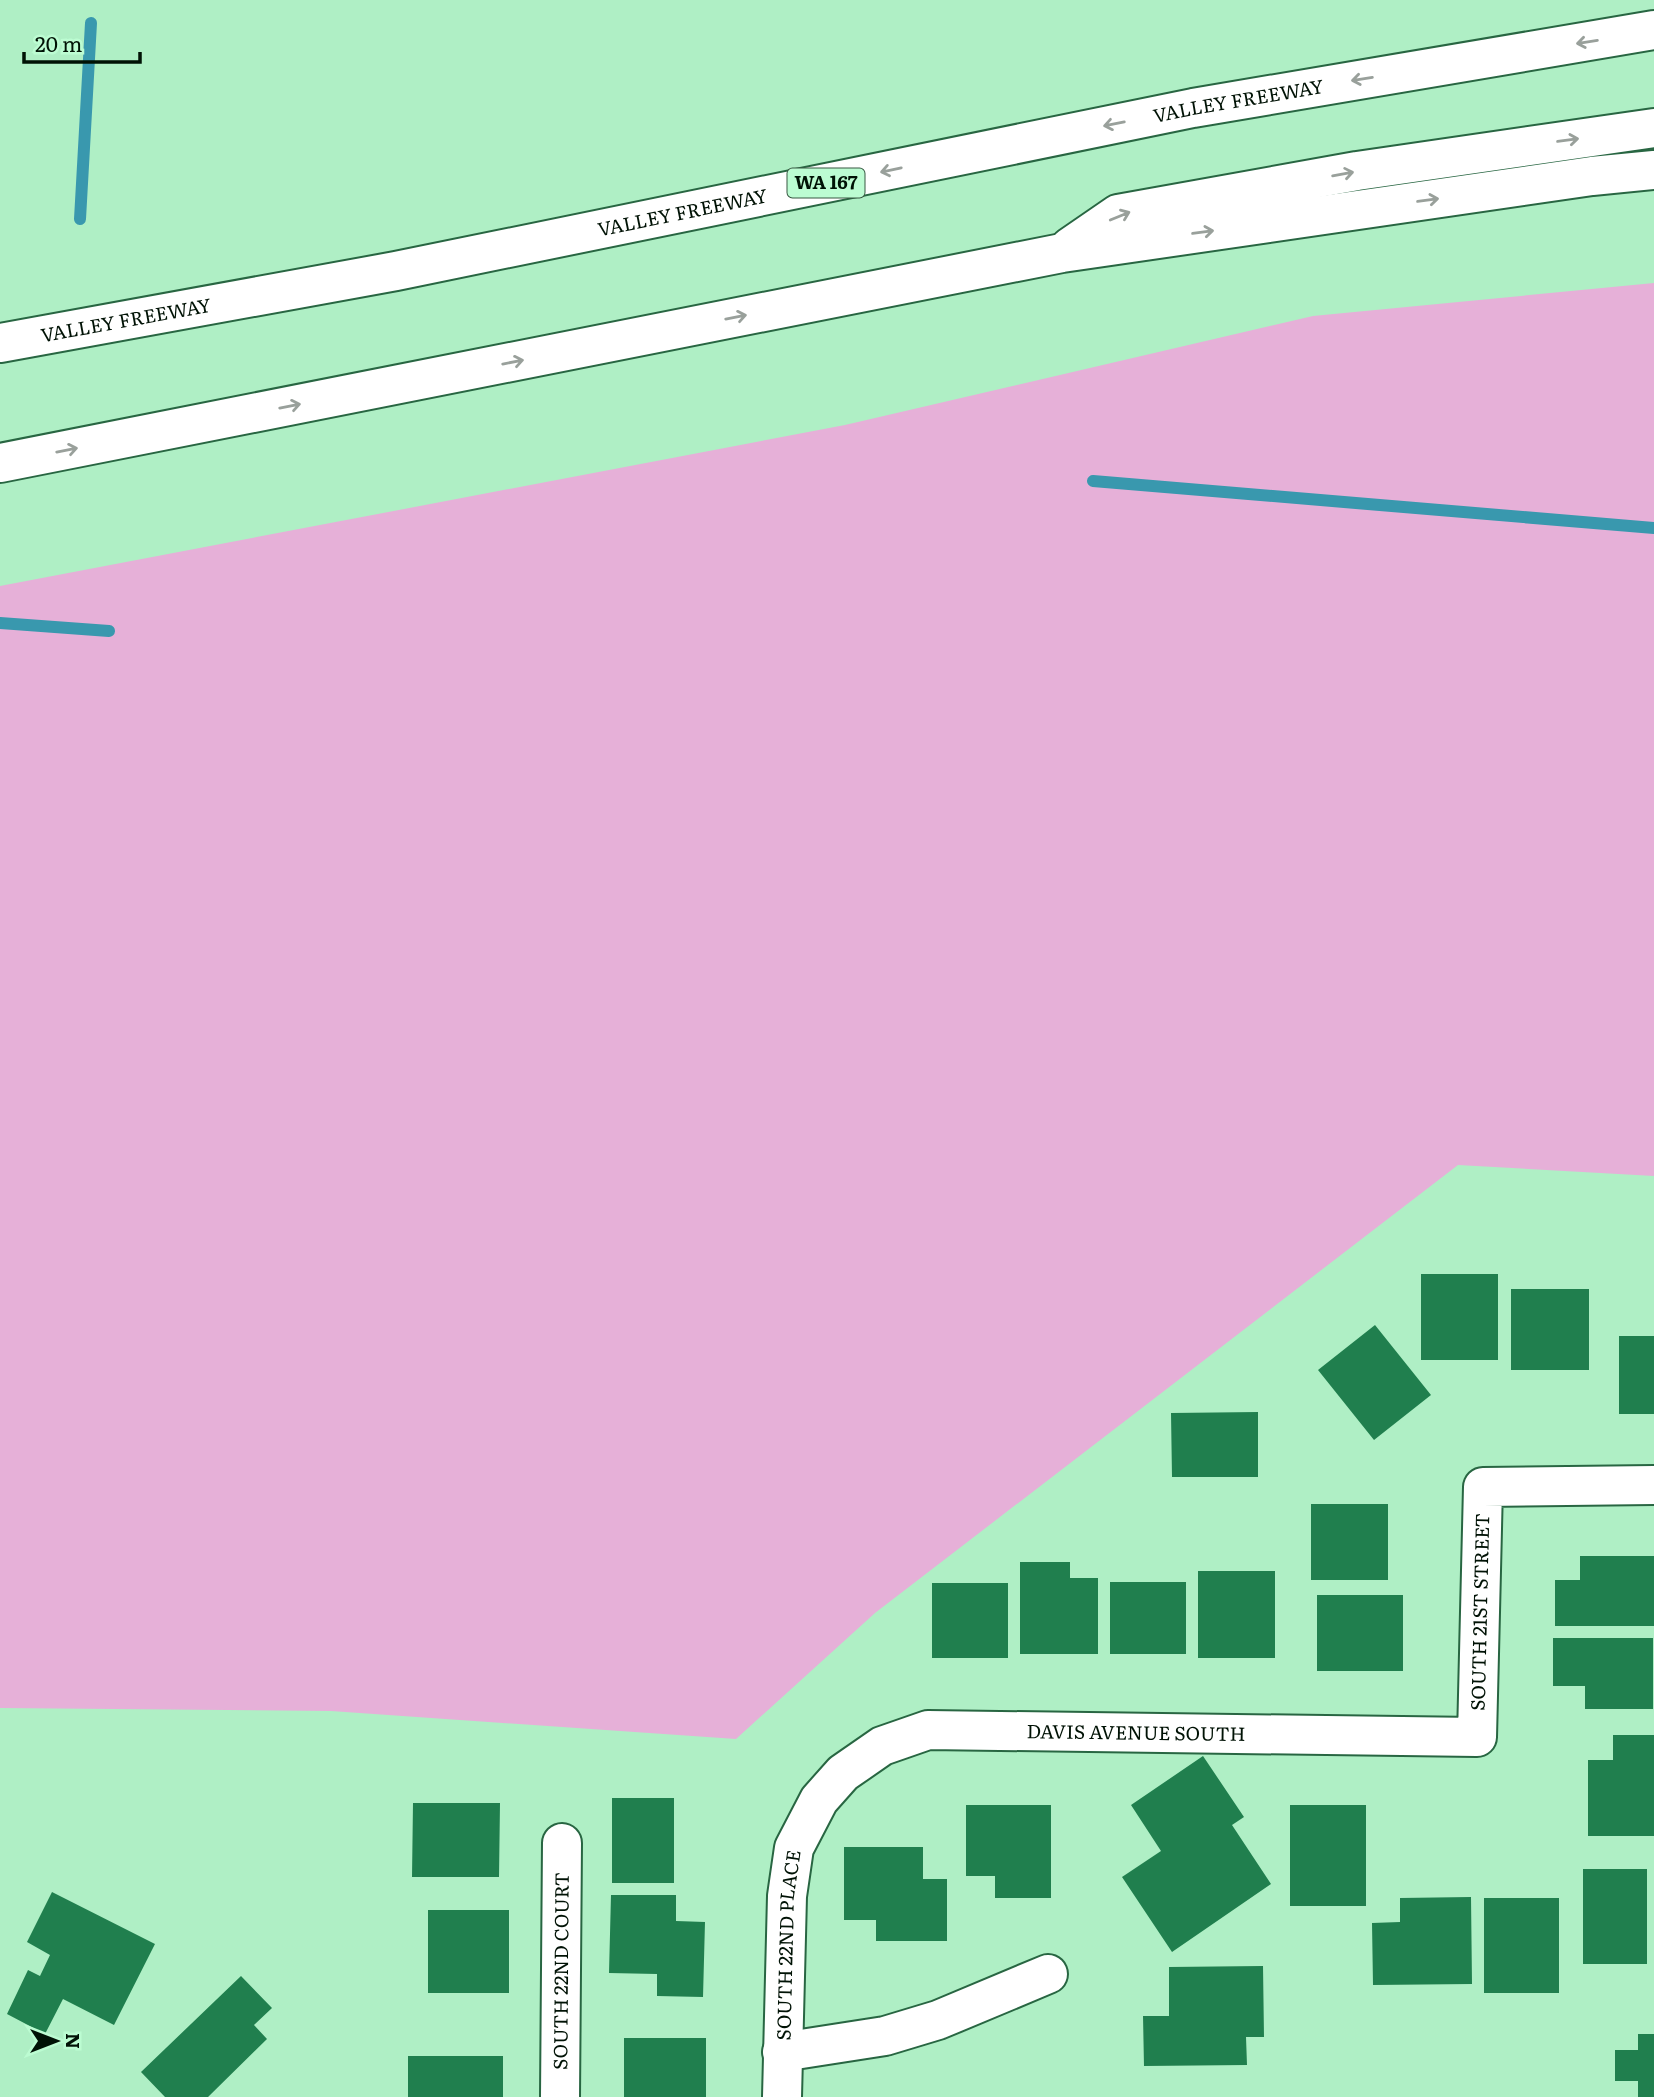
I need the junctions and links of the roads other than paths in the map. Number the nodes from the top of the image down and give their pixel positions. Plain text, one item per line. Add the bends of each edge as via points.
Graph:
1 (1654, 30) edge
2 (1654, 128) edge
3 (1654, 170) edge
4 (1062, 253) junction
5 (0, 343) edge
6 (0, 463) edge
7 (1654, 1485) edge
8 (1477, 1737) joint
9 (819, 1800) joint
10 (562, 1843) dead end
11 (1048, 1974) dead end
12 (782, 2052) junction
13 (561, 2097) edge
14 (782, 2097) edge

1 -> 5 main road, VALLEY FREEWAY / WA 167 via 1193,108 396,271
4 -> 2 main road via 1118,215 1357,171
4 -> 3 main road
6 -> 4 main road
7 - 8 main road, SOUTH 21ST STREET via 1483,1487
8 - 9 main road, DAVIS AVENUE SOUTH via 928,1730 882,1746 843,1773
9 - 12 main road, SOUTH 22ND PLACE via 794,1848
10 - 13 main road, SOUTH 22ND COURT
11 - 12 main road via 938,2020 885,2036
12 - 14 main road, SOUTH 22ND PLACE

